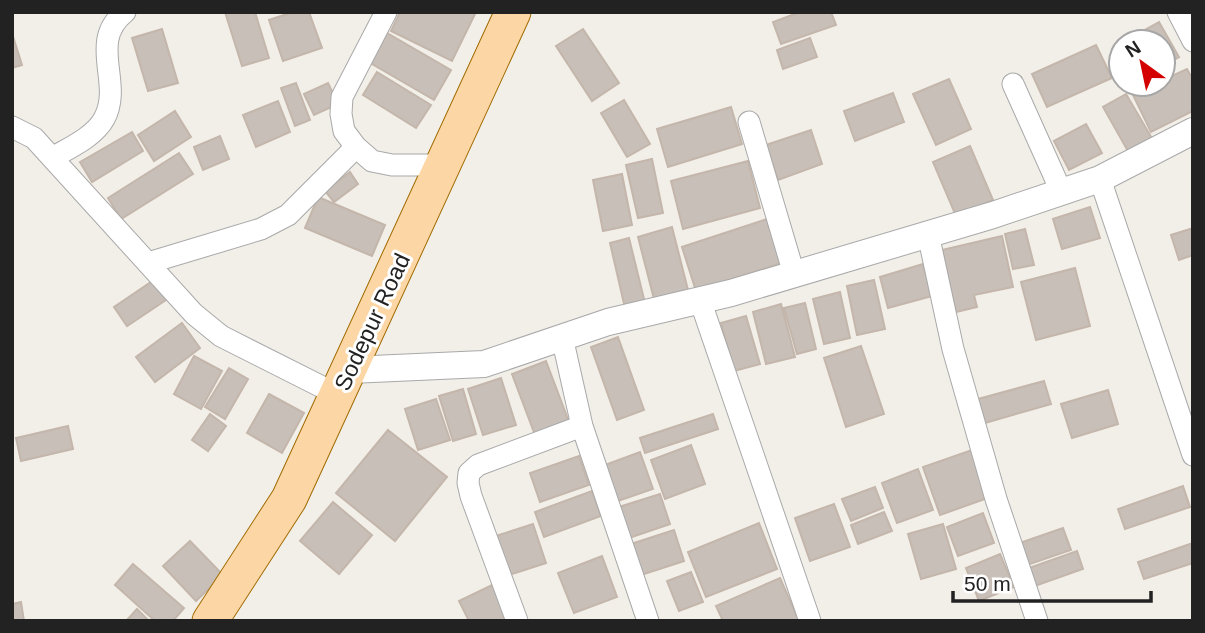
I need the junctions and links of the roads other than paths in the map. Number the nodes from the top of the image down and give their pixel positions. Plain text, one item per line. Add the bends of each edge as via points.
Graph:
1 (125, 12) edge
2 (386, 12) edge
3 (513, 12) edge
4 (1178, 12) edge
5 (1193, 41) edge
6 (1013, 84) dead end
7 (749, 122) dead end
8 (12, 127) edge
9 (1193, 131) edge
10 (356, 147) junction
11 (52, 158) junction
12 (443, 165) junction
13 (1100, 179) junction
14 (1061, 191) junction
15 (928, 234) junction
16 (148, 263) junction
17 (794, 274) junction
18 (700, 300) junction
19 (562, 337) junction
20 (344, 383) junction
21 (582, 426) junction
22 (1193, 455) edge
23 (210, 621) edge
24 (517, 621) edge
25 (648, 621) edge
26 (810, 621) edge
27 (1037, 621) edge

1 - 11 street via 106,38 110,105 103,121
2 - 10 street via 342,97 344,131
3 - 12 main road, Sodepur Road
4 - 5 street
6 - 14 street
7 - 17 street
8 - 11 street via 34,138
9 - 13 street
10 - 12 street via 372,161
10 - 16 street via 288,215 261,229
11 - 16 street
12 - 20 main road, Sodepur Road
13 - 14 street
13 - 22 street
14 - 15 street
15 - 17 street
15 - 27 street via 953,349
16 - 20 street via 194,314 221,336
17 - 18 street
18 - 19 street
18 - 26 street
19 - 20 street via 484,364
19 - 21 street
20 - 23 main road, Sodepur Road via 289,499
21 - 24 street via 478,465 469,473 471,496
21 - 25 street

